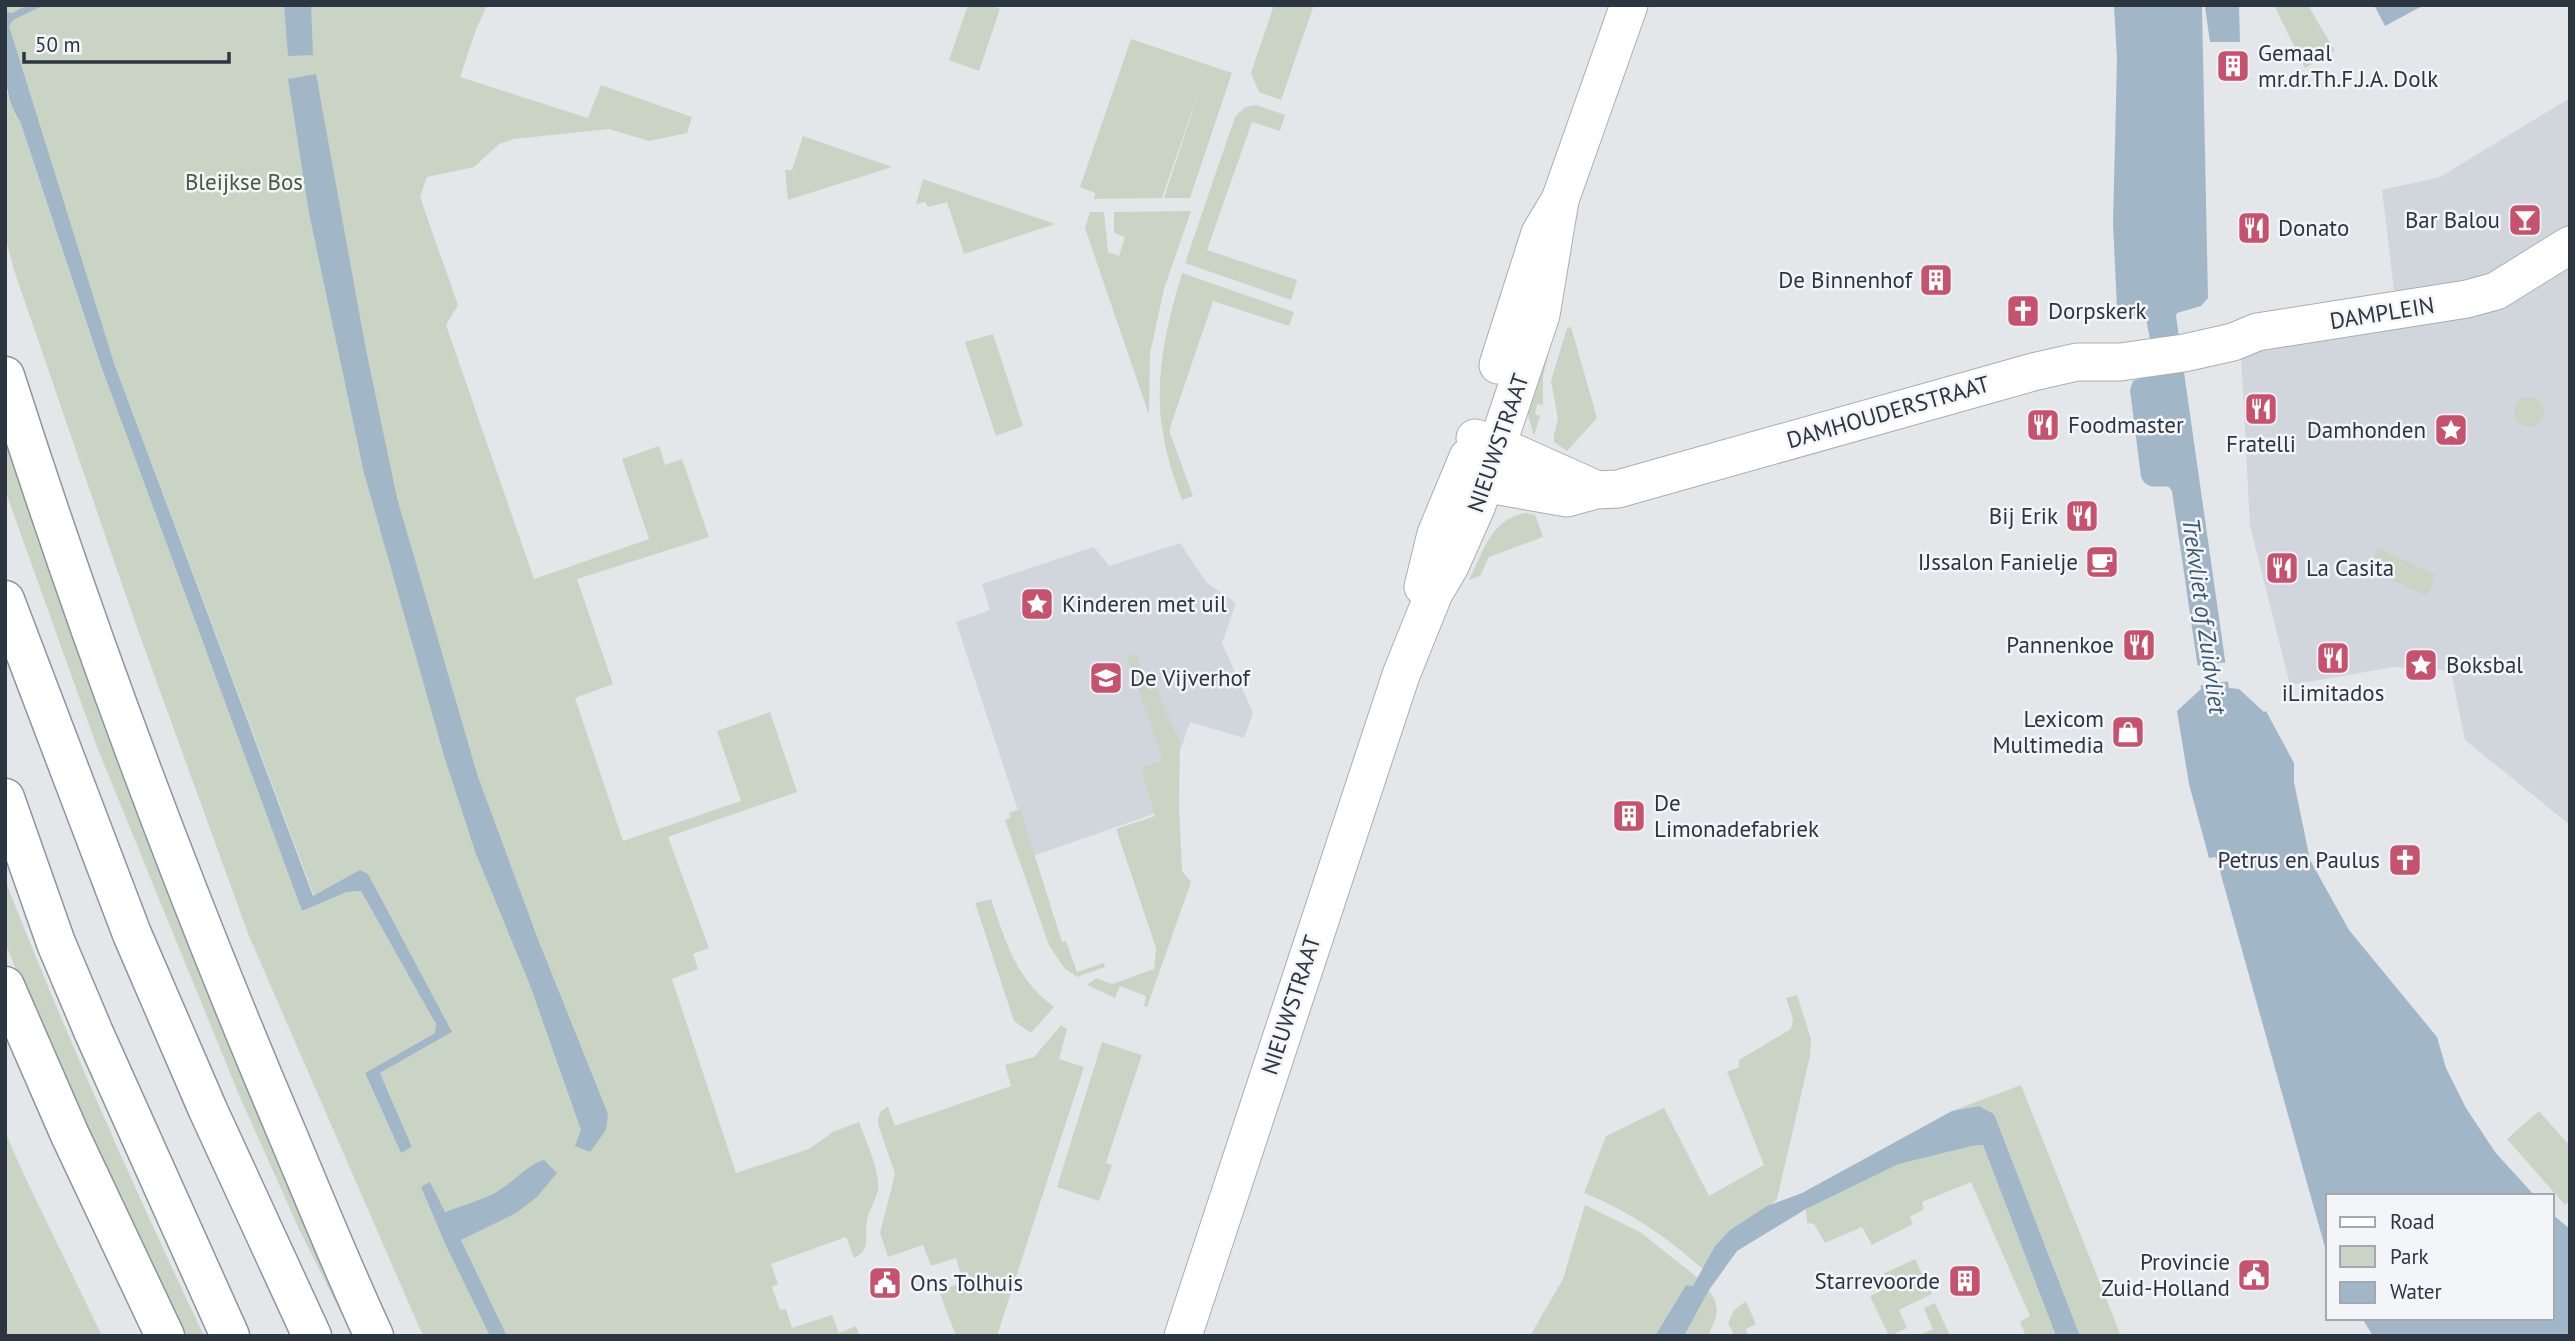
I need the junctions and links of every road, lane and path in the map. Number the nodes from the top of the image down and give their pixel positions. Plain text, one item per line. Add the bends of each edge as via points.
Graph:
1 (1629, 5) edge
2 (2570, 245) edge
3 (2167, 356) joint
4 (5, 376) edge
5 (1486, 441) junction
6 (1472, 481) junction
7 (1596, 490) junction
8 (5, 600) edge
9 (5, 798) edge
10 (5, 986) edge
11 (165, 1336) edge
12 (230, 1336) edge
13 (312, 1336) edge
14 (374, 1336) edge
15 (1183, 1336) edge

1 - 5 street, NIEUWSTRAAT via 1560,200 1540,233
2 - 3 street, DAMPLEIN via 2496,291 2477,297 2257,332
3 - 7 street, DAMHOUDERSTRAAT via 2077,362 2033,372 1624,488
4 - 14 highway via 187,889
5 - 6 street, NIEUWSTRAAT
5 - 7 street
6 - 7 street, DAMHOUDERSTRAAT via 1567,498
6 - 15 street, NIEUWSTRAAT via 1473,518 1434,593 1401,675
8 - 13 highway via 132,934
9 - 12 highway via 94,1033
10 - 11 highway

